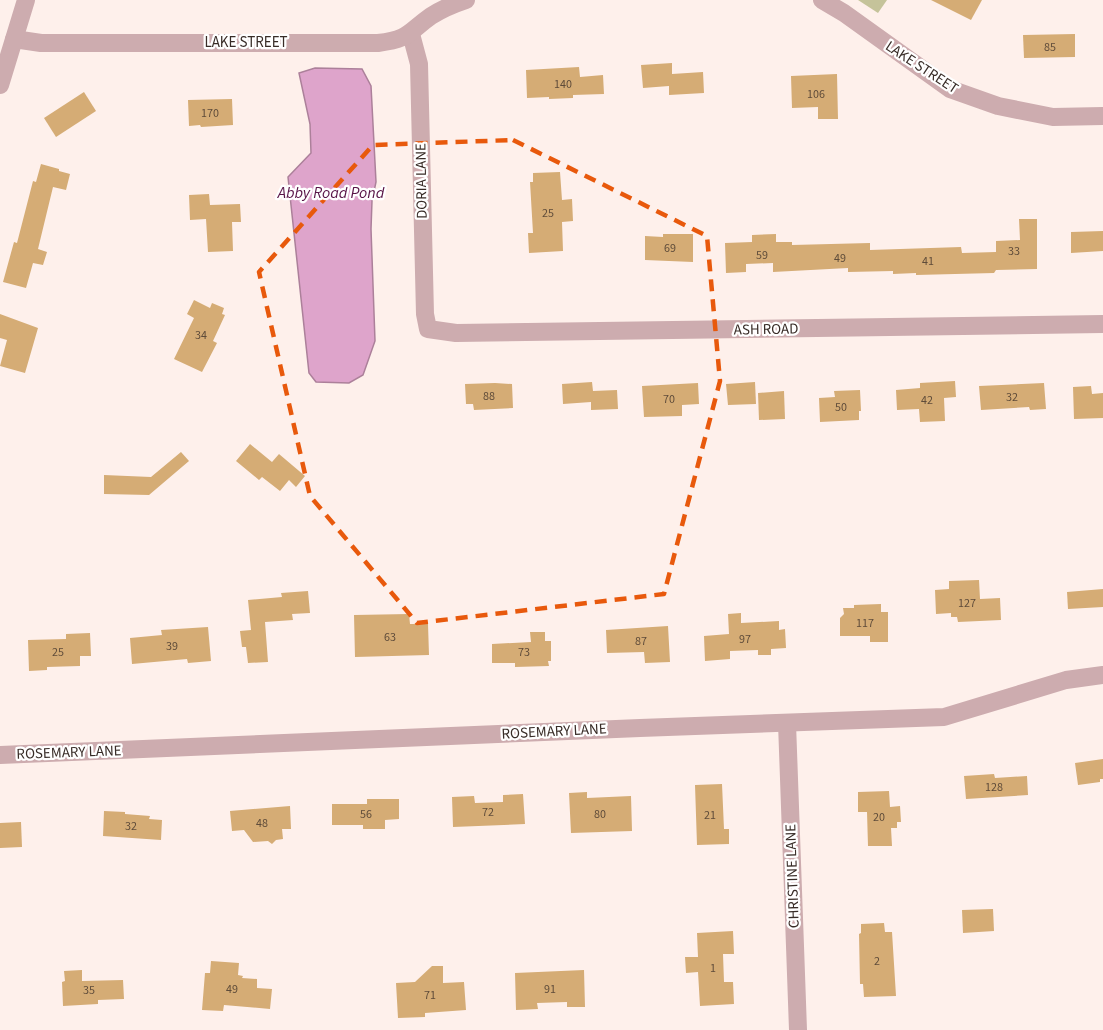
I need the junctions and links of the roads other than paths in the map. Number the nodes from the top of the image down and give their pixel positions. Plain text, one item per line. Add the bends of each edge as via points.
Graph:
1 (26, 0) edge
2 (466, 0) edge
3 (822, 0) edge
4 (411, 34) junction
5 (14, 39) junction
6 (0, 85) edge
7 (1103, 116) edge
8 (1103, 324) edge
9 (428, 329) joint
10 (1103, 675) edge
11 (787, 723) junction
12 (0, 755) edge
13 (798, 1030) edge

1 - 5 street
2 - 4 street, LAKE STREET via 431,17
3 - 7 street, LAKE STREET via 950,89 998,106 1053,117
4 - 5 street, LAKE STREET via 378,43 41,43
4 - 9 street, DORIA LANE via 418,64
5 - 6 street
8 - 9 street, ASH ROAD via 456,333
10 - 11 street, ROSEMARY LANE via 1066,680 944,717
11 - 12 street, ROSEMARY LANE
11 - 13 street, CHRISTINE LANE

